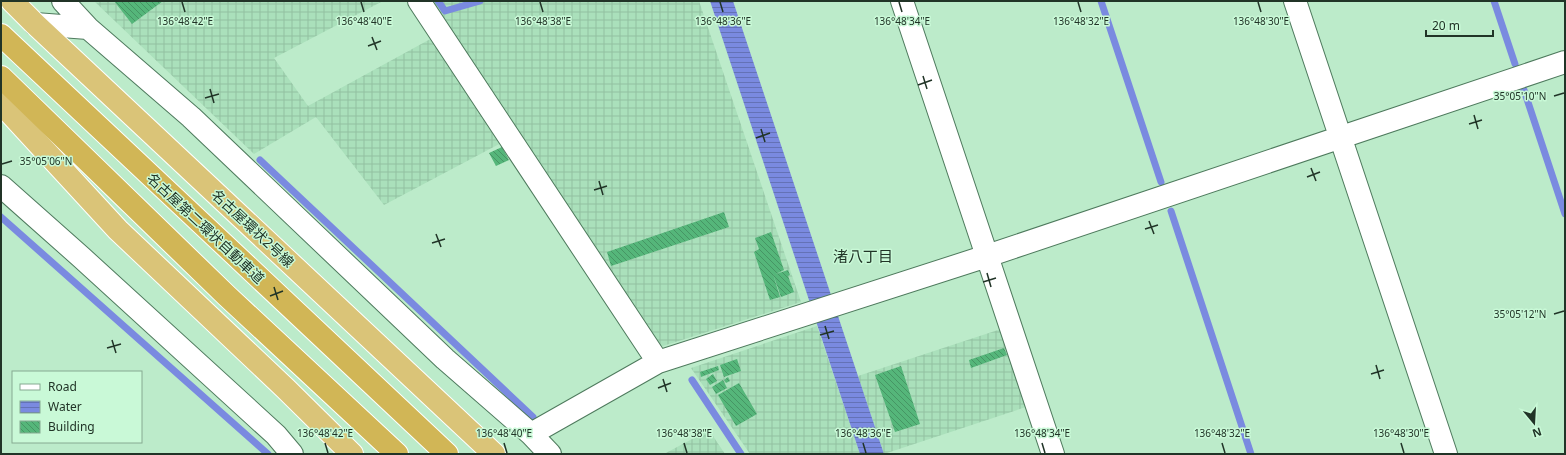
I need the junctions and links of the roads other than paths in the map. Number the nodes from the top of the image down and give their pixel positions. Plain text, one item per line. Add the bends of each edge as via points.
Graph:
1 (12, 1) edge
2 (63, 1) edge
3 (419, 1) edge
4 (902, 1) edge
5 (1295, 1) edge
6 (35, 24) junction
7 (88, 28) junction
8 (1, 35) edge
9 (1565, 62) edge
10 (1, 77) edge
11 (1, 103) edge
12 (1340, 137) junction
13 (1, 186) edge
14 (987, 256) junction
15 (658, 362) junction
16 (531, 434) junction
17 (292, 454) edge
18 (352, 454) edge
19 (396, 454) edge
20 (447, 454) edge
21 (494, 454) edge
22 (550, 454) edge
23 (1053, 454) edge
24 (1446, 454) edge

1 - 6 highway, 名古屋環状2号線
2 - 7 street
3 - 15 street
4 - 14 street
5 - 12 street
6 - 7 street
6 - 21 highway, 名古屋環状2号線
7 - 16 street via 190,117 445,359
8 - 20 highway, 名古屋第二環状自動車道
9 - 12 street
10 - 19 highway
11 - 18 highway via 118,230 280,382
12 - 14 street
12 - 24 street
13 - 17 street via 276,435
14 - 15 street
14 - 23 street
15 - 16 street
16 - 22 street

